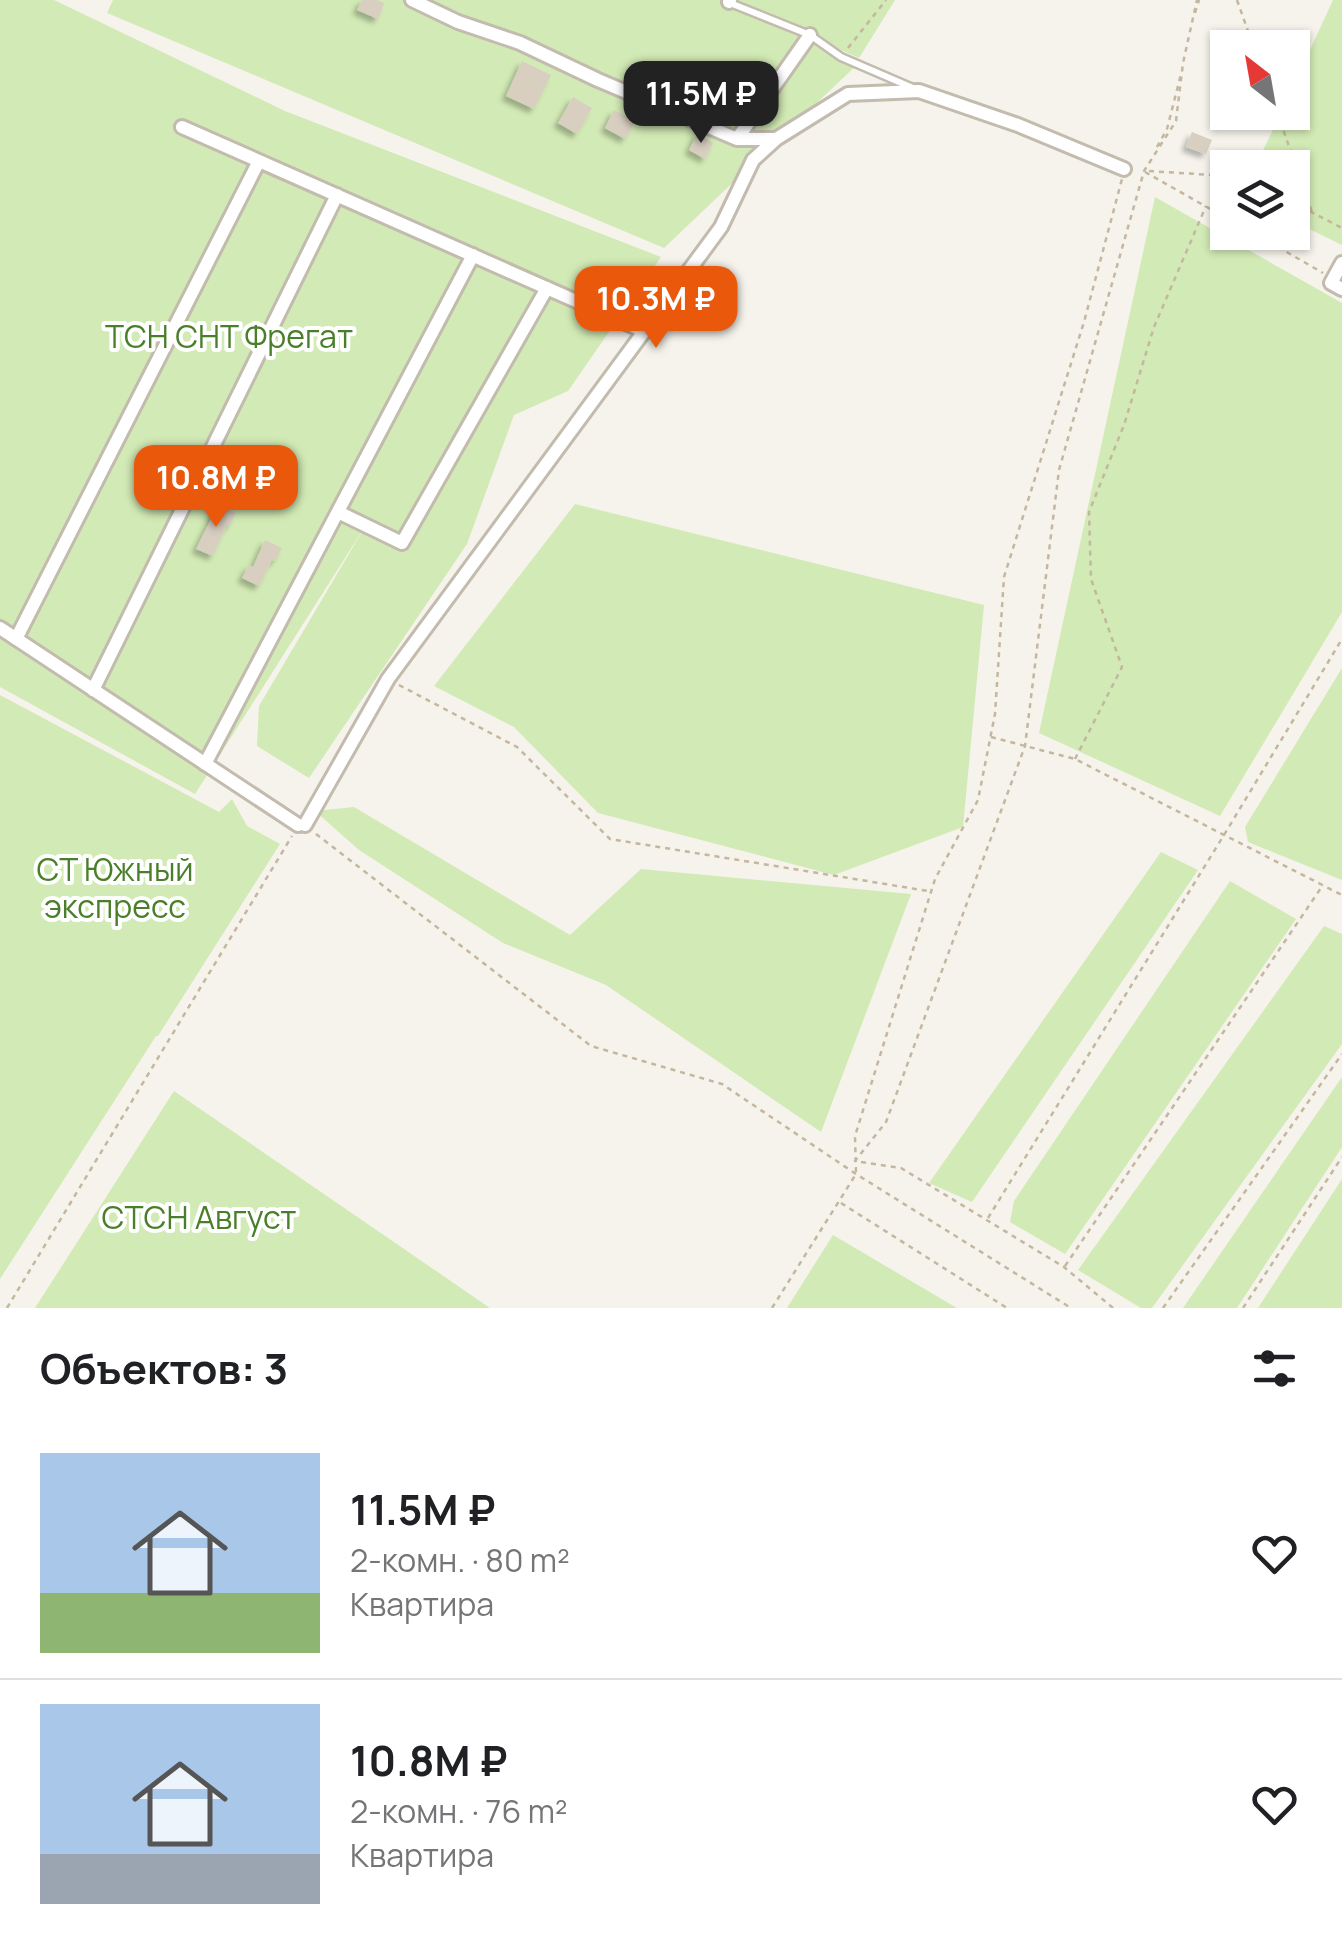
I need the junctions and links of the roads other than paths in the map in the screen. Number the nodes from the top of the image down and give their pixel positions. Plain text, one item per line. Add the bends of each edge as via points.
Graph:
1 (412, 0) edge
2 (728, 1) edge
3 (810, 35) junction
4 (919, 91) junction
5 (182, 127) dead end
6 (737, 139) junction
7 (776, 139) junction
8 (259, 161) junction
9 (1124, 169) road end
10 (337, 195) junction
11 (472, 256) junction
12 (1342, 263) edge
13 (547, 288) junction
14 (1342, 289) edge
15 (644, 331) junction
16 (338, 512) junction
17 (0, 628) edge
18 (16, 639) junction
19 (93, 690) junction
20 (206, 764) junction

1 - 6 street
2 - 3 lane
3 - 4 lane
3 - 6 street
4 - 7 street via 848,94
4 - 9 street
5 - 8 street
6 - 7 street
7 - 15 street via 753,160 721,226
8 - 10 street
8 - 18 street
10 - 11 street
10 - 19 street
11 - 13 street
11 - 16 street
12 - 14 street via 1331,282
13 - 15 street
13 - 16 street via 402,543
15 - 20 street via 388,679 301,825
16 - 20 street
17 - 18 street
18 - 19 street
19 - 20 street

